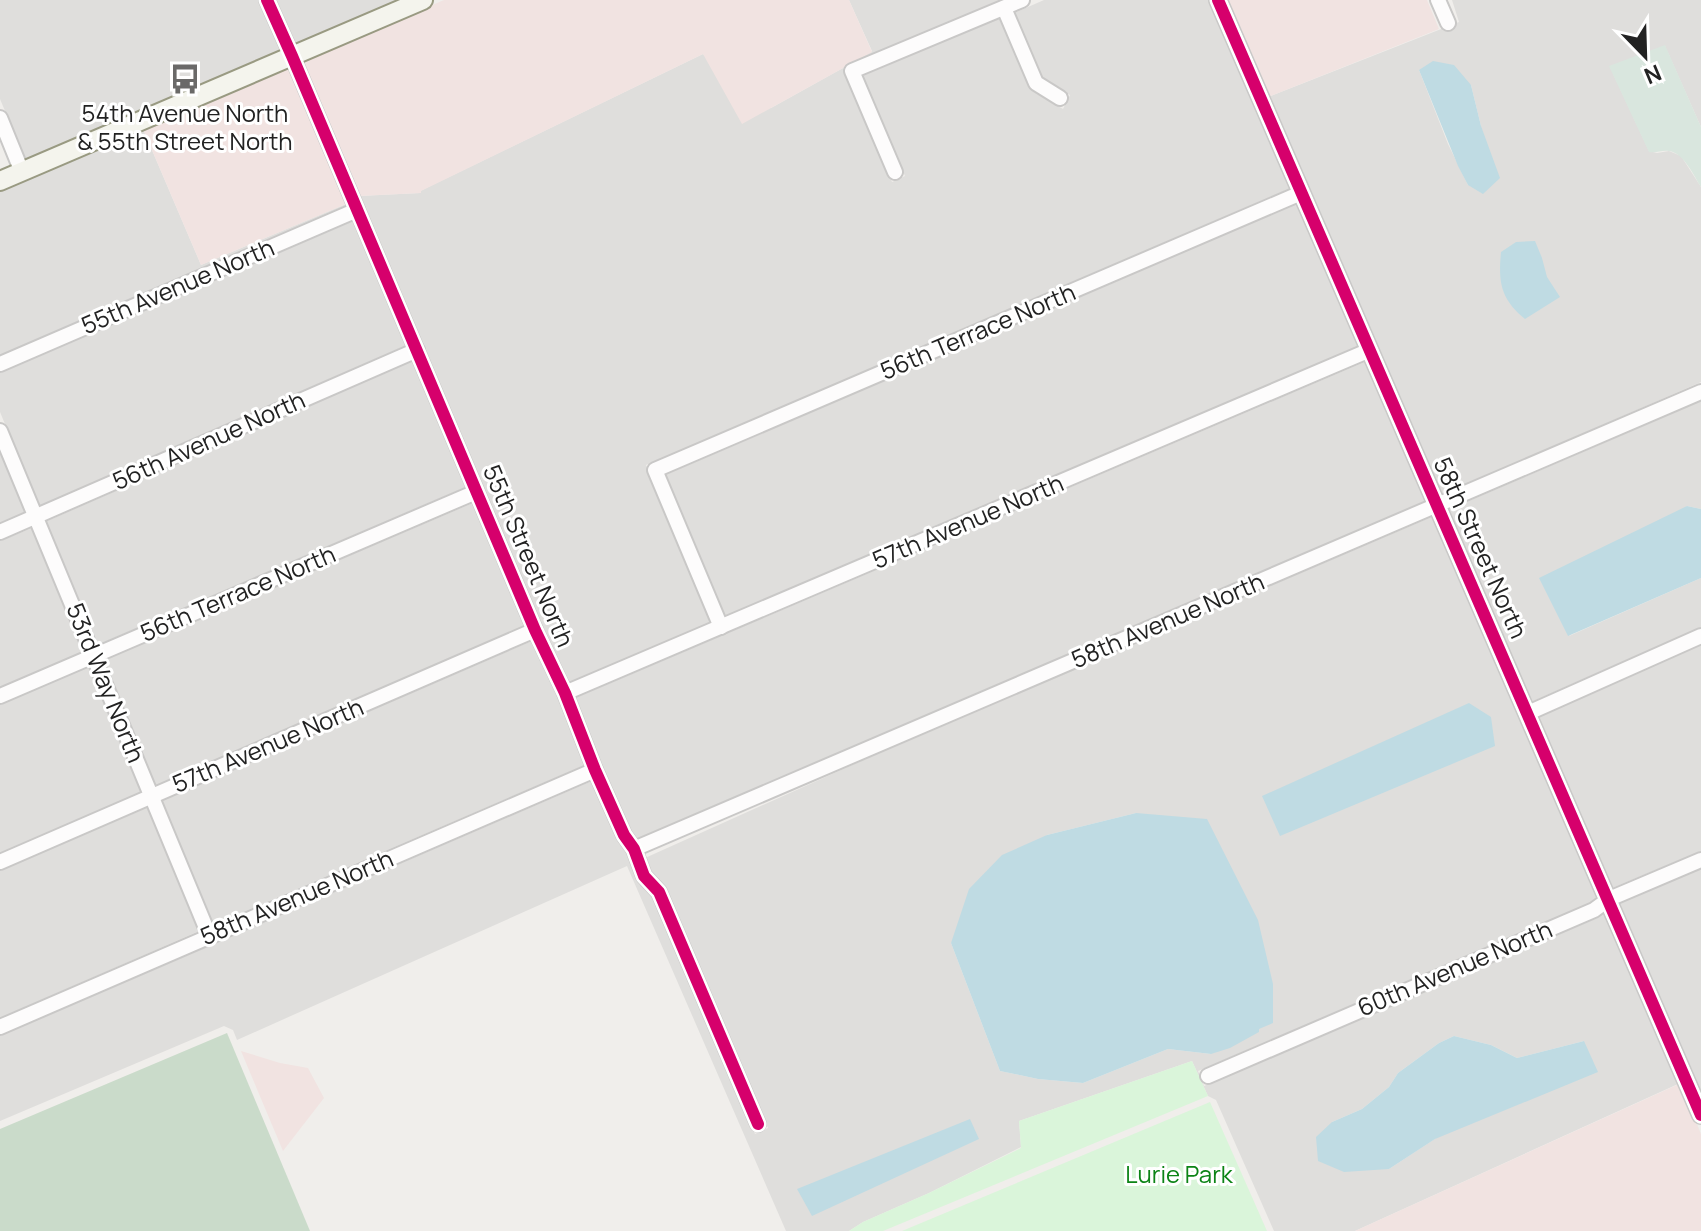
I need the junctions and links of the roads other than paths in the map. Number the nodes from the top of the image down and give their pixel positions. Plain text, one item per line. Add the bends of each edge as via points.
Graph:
1 (267, 0) edge
2 (423, 0) edge
3 (1022, 0) edge
4 (1218, 0) edge
5 (1438, 0) edge
6 (1004, 8) junction
7 (1448, 23) dead end
8 (292, 56) junction
9 (1060, 98) dead end
10 (0, 118) edge
11 (22, 172) junction
12 (895, 172) dead end
13 (0, 181) edge
14 (1301, 193) junction
15 (357, 210) junction
16 (417, 350) junction
17 (1370, 350) junction
18 (0, 364) edge
19 (1701, 392) edge
20 (0, 431) edge
21 (476, 492) junction
22 (1438, 506) junction
23 (35, 517) junction
24 (0, 532) edge
25 (721, 627) junction
26 (535, 630) junction
27 (1701, 636) edge
28 (94, 655) junction
29 (565, 693) junction
30 (0, 696) edge
31 (1528, 713) junction
32 (595, 770) junction
33 (151, 796) junction
34 (634, 849) junction
35 (1701, 860) edge
36 (0, 862) edge
37 (1609, 899) junction
38 (209, 935) junction
39 (0, 1027) edge
40 (1208, 1076) dead end
41 (1701, 1115) edge
42 (758, 1124) dead end

1 - 8 street, 55th Street North
2 - 8 main road
3 - 6 street
4 - 14 street, 58th Street North
5 - 7 street
6 - 9 street via 1036,83
6 - 12 street via 852,71
8 - 11 main road
8 - 15 street, 55th Street North
10 - 11 street
11 - 13 main road
14 - 17 street, 58th Street North
14 - 25 street, 56th Terrace North via 655,470
15 - 16 street, 55th Street North
15 - 18 street, 55th Avenue North
16 - 21 street, 55th Street North
16 - 23 street, 56th Avenue North
17 - 22 street, 58th Street North
17 - 25 street, 57th Avenue North
19 - 22 street, 58th Avenue North
20 - 23 street, 53rd Way North
21 - 26 street, 55th Street North
21 - 28 street, 56th Terrace North
22 - 31 street, 58th Street North
22 - 34 street, 58th Avenue North
23 - 24 street, 56th Avenue North
23 - 28 street, 53rd Way North
25 - 29 street, 57th Avenue North
26 - 29 street, 55th Street North
26 - 33 street, 57th Avenue North
27 - 31 street
28 - 30 street, 56th Terrace North
28 - 33 street, 53rd Way North
29 - 32 street, 55th Street North
31 - 37 street, 58th Street North
32 - 34 street, 55th Street North
32 - 38 street, 58th Avenue North
33 - 36 street, 57th Avenue North
33 - 38 street, 53rd Way North
34 - 42 street, 55th Street North via 644,876 659,892
35 - 37 street, 60th Avenue North
37 - 40 street, 60th Avenue North via 1594,910
37 - 41 street, 58th Street North
38 - 39 street, 58th Avenue North

